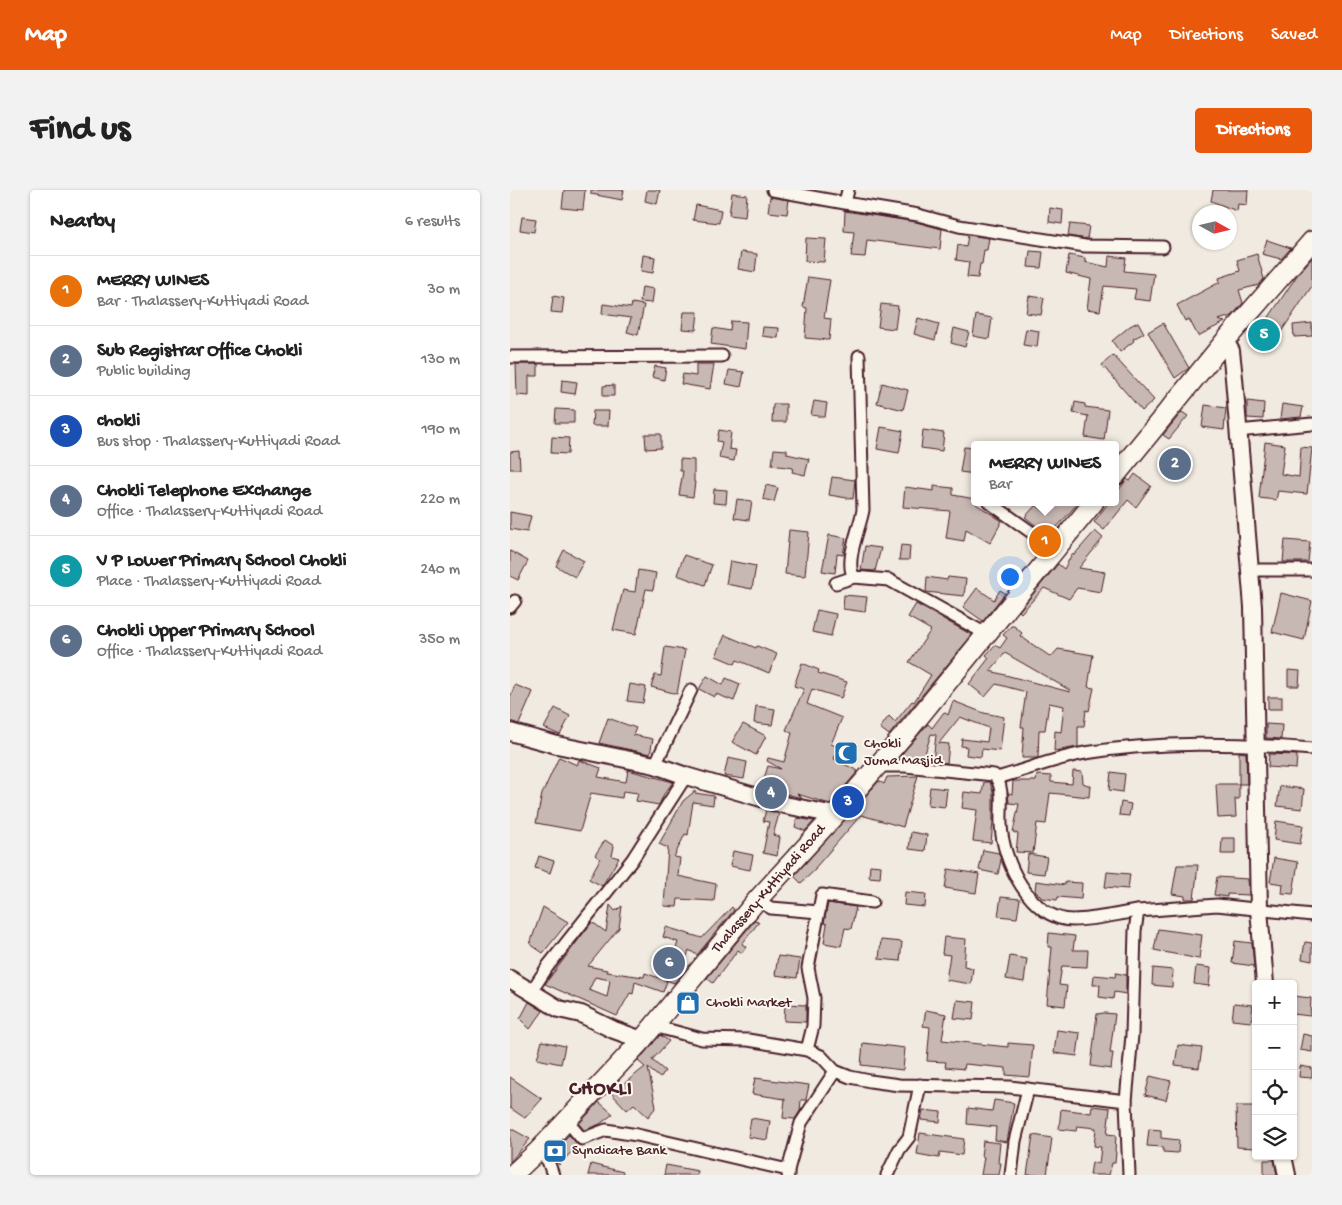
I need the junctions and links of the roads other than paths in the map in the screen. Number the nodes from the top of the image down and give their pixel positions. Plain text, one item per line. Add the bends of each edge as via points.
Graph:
1 (772, 190) edge
2 (848, 190) edge
3 (845, 203) junction
4 (1312, 241) edge
5 (1163, 247) dead end
6 (1225, 341) junction
7 (722, 356) dead end
8 (859, 356) dead end
9 (510, 357) edge
10 (1312, 424) edge
11 (1237, 432) junction
12 (1119, 471) edge
13 (995, 506) edge
14 (1091, 506) edge
15 (1056, 549) junction
16 (1250, 570) junction
17 (1312, 570) edge
18 (854, 577) junction
19 (836, 583) dead end
20 (986, 634) junction
21 (691, 690) dead end
22 (510, 732) edge
23 (1255, 745) junction
24 (1312, 749) edge
25 (655, 764) junction
26 (876, 766) junction
27 (686, 776) junction
28 (997, 778) junction
29 (835, 815) junction
30 (757, 900) junction
31 (872, 902) dead end
32 (1259, 909) junction
33 (1138, 911) junction
34 (819, 912) junction
35 (1312, 915) edge
36 (510, 979) edge
37 (1265, 980) edge
38 (531, 992) junction
39 (648, 1033) junction
40 (807, 1050) junction
41 (835, 1071) junction
42 (920, 1085) junction
43 (1028, 1089) junction
44 (1126, 1101) junction
45 (567, 1120) junction
46 (539, 1150) junction
47 (1284, 1160) edge
48 (788, 1173) edge
49 (512, 1175) edge
50 (553, 1175) edge
51 (887, 1175) edge
52 (1011, 1175) edge
53 (1129, 1175) edge
54 (1287, 1175) edge

1 - 3 street
2 - 3 street
3 - 5 street via 918,215 959,226 1085,246
4 - 6 main road
6 - 11 main road via 1233,363
6 - 12 main road
7 - 9 street
8 - 18 street via 863,510 852,550 850,571
10 - 11 street
11 - 16 main road
13 - 15 street
14 - 15 main road, Thalassery-Kuttiyadi Road
15 - 20 main road, Thalassery-Kuttiyadi Road
16 - 17 street
16 - 23 main road
18 - 19 street
18 - 20 street via 889,580
20 - 26 main road, Thalassery-Kuttiyadi Road
21 - 25 street
22 - 25 main road via 556,745
23 - 24 street
23 - 28 street via 1154,744 1083,754
23 - 32 main road
25 - 27 main road
26 - 28 street via 990,774
26 - 29 main road, Thalassery-Kuttiyadi Road
27 - 29 main road via 785,805
27 - 38 street via 632,860
28 - 33 street via 1001,789 1002,838 1012,869 1031,901 1051,914 1072,920
29 - 30 main road, Thalassery-Kuttiyadi Road
30 - 34 street via 770,908
30 - 39 main road, Thalassery-Kuttiyadi Road
31 - 34 street via 822,895
32 - 33 street via 1217,905
32 - 35 street
32 - 37 main road
33 - 44 street
34 - 40 street via 808,968 814,1017
36 - 38 main road
38 - 39 main road via 559,1009
39 - 40 street via 702,1040 748,1040
39 - 45 main road, Thalassery-Kuttiyadi Road
40 - 41 street via 821,1056
41 - 42 street via 870,1081
41 - 48 street via 801,1123
42 - 43 street
42 - 51 street via 909,1137
43 - 44 street
43 - 52 street
44 - 53 street
45 - 46 main road, Thalassery-Kuttiyadi Road
45 - 48 street via 582,1139 606,1130 637,1135
46 - 49 main road, Thalassery-Kuttiyadi Road
46 - 50 street via 548,1160
47 - 54 main road

